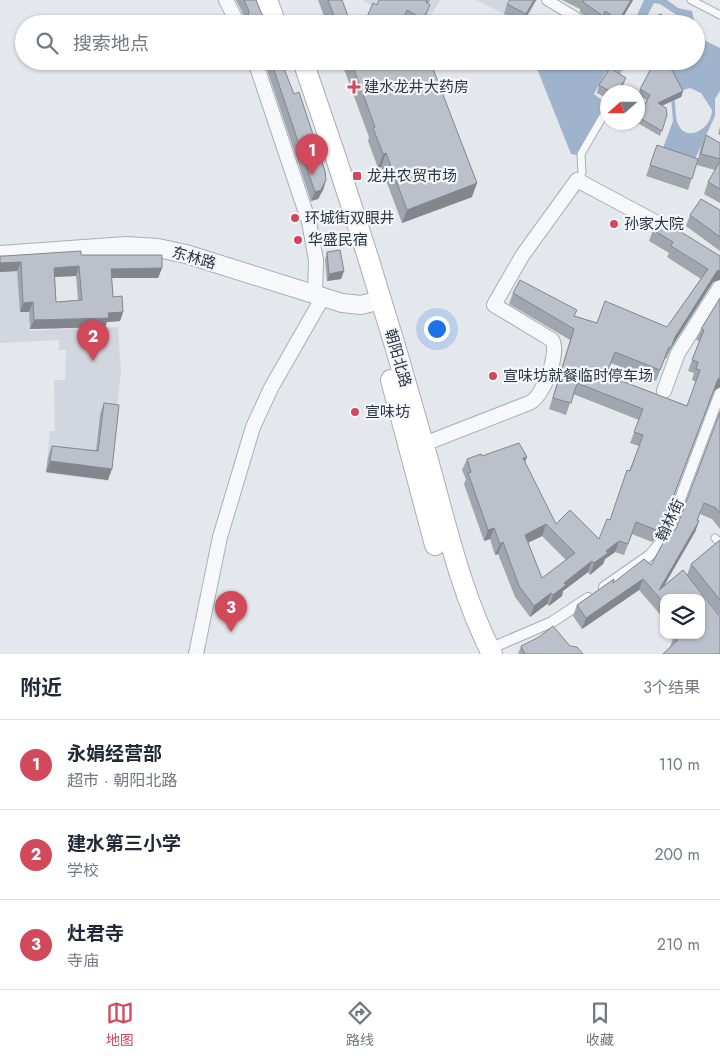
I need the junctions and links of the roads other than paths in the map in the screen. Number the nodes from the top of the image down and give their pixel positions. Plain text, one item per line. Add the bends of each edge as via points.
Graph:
1 (226, 0) edge
2 (266, 0) edge
3 (281, 0) edge
4 (547, 0) edge
5 (691, 0) edge
6 (234, 15) edge
7 (272, 15) edge
8 (287, 15) edge
9 (572, 15) edge
10 (720, 15) edge
11 (258, 70) edge
12 (293, 70) edge
13 (306, 70) edge
14 (600, 121) edge
15 (577, 180) junction
16 (683, 237) edge
17 (0, 255) edge
18 (720, 287) edge
19 (319, 296) junction
20 (376, 302) junction
21 (664, 392) dead end
22 (720, 392) edge
23 (424, 444) junction
24 (486, 652) edge
25 (196, 654) edge

1 - 6 street
2 - 7 main road
3 - 8 main road
4 - 9 street
5 - 10 lane
11 - 19 street via 309,222
12 - 20 main road, 朝阳北路
13 - 20 main road, 朝阳北路
14 - 15 lane via 581,154 582,173
15 - 16 street
15 - 23 street via 522,256 494,305 552,340 555,354 539,398
17 - 19 street, 东林路 via 126,246 158,248
18 - 21 street via 678,353
19 - 20 street, 东林路 via 351,305
19 - 25 street via 253,427 220,537
20 - 23 main road, 朝阳北路
20 - 24 main road, 朝阳北路 via 437,551 456,605
22 - 24 street, 翰林街 via 661,543 650,555 549,629
23 - 24 main road, 朝阳北路 via 450,546

